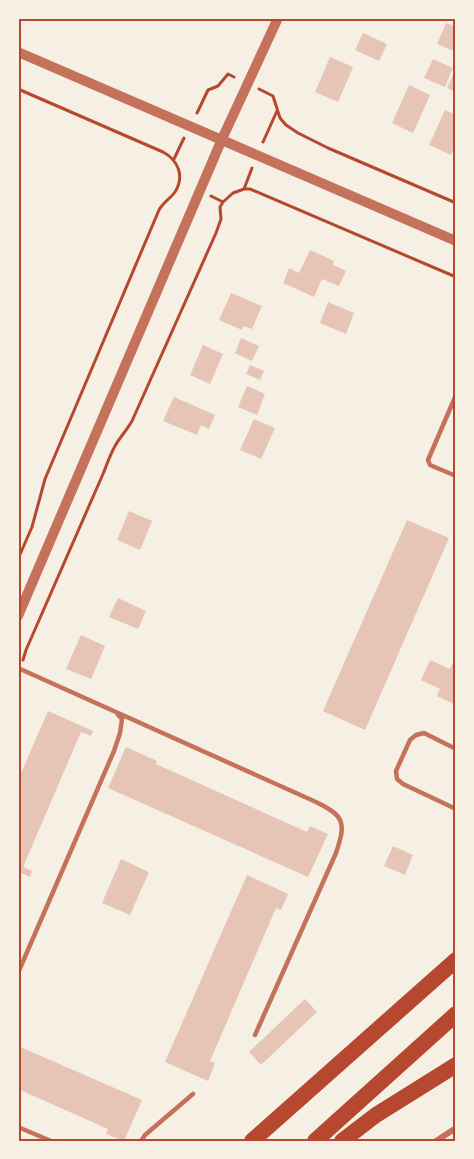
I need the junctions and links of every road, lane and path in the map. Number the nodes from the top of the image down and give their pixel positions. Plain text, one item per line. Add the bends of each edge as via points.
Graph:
1 (278, 18) edge
2 (18, 52) edge
3 (248, 83) junction
4 (18, 89) edge
5 (191, 126) junction
6 (222, 140) junction
7 (174, 160) junction
8 (456, 203) edge
9 (456, 241) edge
10 (456, 277) edge
11 (456, 395) edge
12 (453, 409) edge
13 (456, 476) edge
14 (18, 559) edge
15 (18, 616) edge
16 (19, 668) edge
17 (117, 712) junction
18 (456, 748) edge
19 (456, 809) edge
20 (456, 960) edge
21 (18, 972) edge
22 (456, 1014) edge
23 (255, 1035) dead end
24 (456, 1065) edge
25 (193, 1094) dead end
26 (18, 1127) edge
27 (456, 1128) edge
28 (51, 1141) edge
29 (141, 1141) edge
30 (252, 1141) edge
31 (315, 1141) edge
32 (342, 1141) edge
33 (436, 1141) edge

1 - 3 street
2 - 5 street
3 - 5 path via 228,74 218,86 208,90
3 - 6 street
3 - 8 path via 273,96 280,118 298,133
4 - 7 path
5 - 6 street
5 - 7 path
6 - 9 street
6 - 15 street
7 - 14 path via 180,176 178,186 159,210 45,479 32,527
10 - 16 path via 250,189 228,196 220,207 216,233 132,421 108,459
11 - 12 lane
12 - 13 lane via 428,460 430,465
16 - 17 lane
17 - 21 lane via 122,718 114,751
17 - 23 lane via 316,802 334,812 342,824 336,853
18 - 19 lane via 424,733 416,735 396,771 403,784
20 - 30 highway
22 - 31 highway
24 - 32 highway via 376,1114
25 - 29 lane
26 - 28 lane
27 - 33 street

